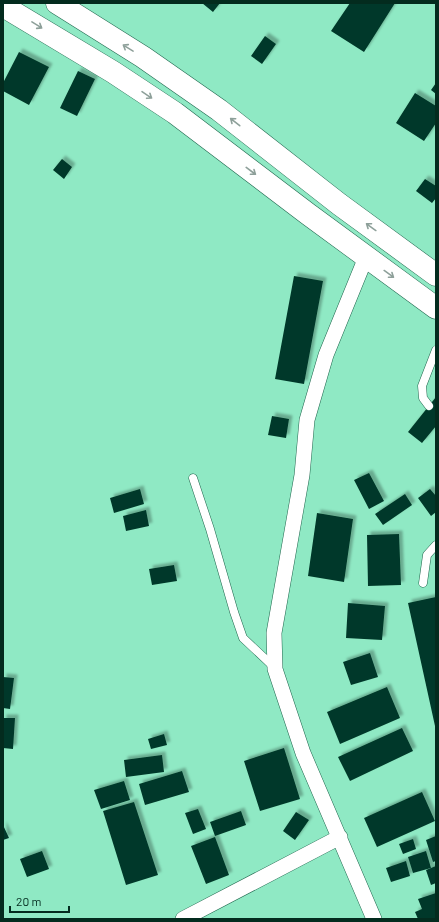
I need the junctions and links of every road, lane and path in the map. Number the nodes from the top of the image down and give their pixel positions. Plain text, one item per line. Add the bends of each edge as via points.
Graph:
1 (57, 3) edge
2 (3, 6) edge
3 (366, 257) junction
4 (436, 275) edge
5 (436, 308) edge
6 (436, 350) edge
7 (429, 406) dead end
8 (193, 478) dead end
9 (436, 545) edge
10 (423, 583) dead end
11 (275, 669) junction
12 (340, 837) junction
13 (183, 919) edge
14 (374, 919) edge

4 -> 1 main road via 339,204 219,110 143,57
2 -> 3 main road via 113,72 175,113
3 -> 5 main road
3 - 11 street via 326,355 307,420 302,475 274,632
6 - 7 lane via 422,386 423,398
8 - 11 lane via 243,638
9 - 10 lane via 427,555
11 - 12 street via 303,754
12 - 13 street
12 - 14 street

